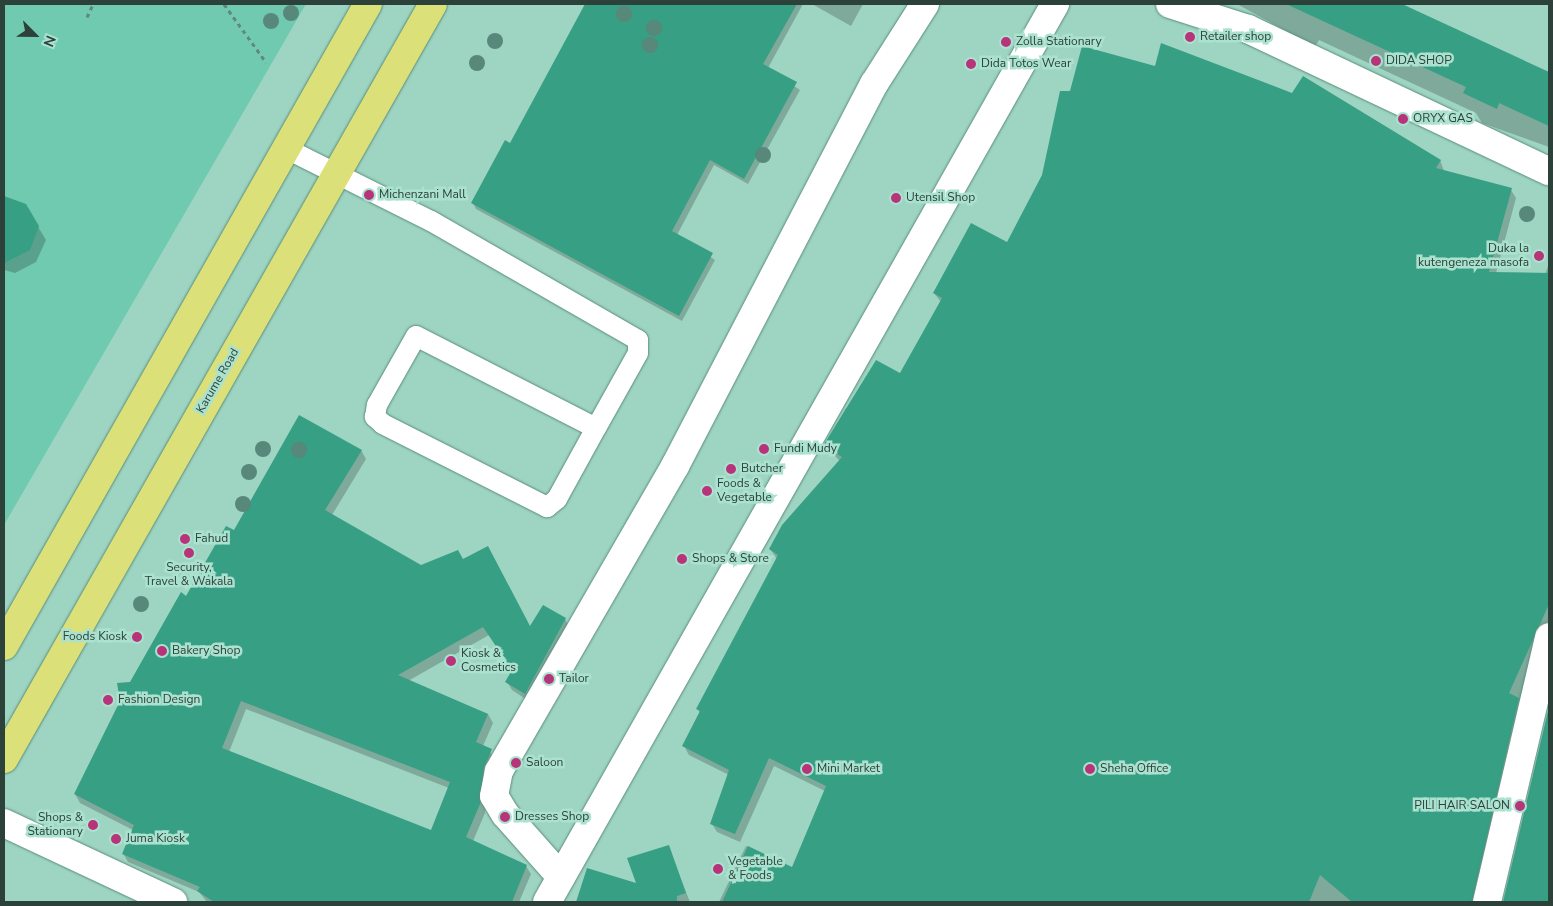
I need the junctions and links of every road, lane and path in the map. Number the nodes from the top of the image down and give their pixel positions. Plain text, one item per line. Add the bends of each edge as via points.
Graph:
1 (93, 4) edge
2 (224, 4) edge
3 (368, 4) edge
4 (433, 4) edge
5 (925, 4) edge
6 (1055, 4) edge
7 (1170, 4) edge
8 (87, 17) dead end
9 (266, 62) dead end
10 (285, 148) junction
11 (1549, 171) edge
12 (336, 174) junction
13 (596, 428) junction
14 (7, 631) edge
15 (1549, 637) edge
16 (4, 759) edge
17 (4, 823) edge
18 (561, 877) junction
19 (173, 902) edge
20 (548, 902) edge
21 (1487, 902) edge

1 - 8 path
2 - 9 path
3 - 10 main road
4 - 12 main road, Karume Road
5 - 18 street via 874,84 674,466 499,771 494,796 501,808
6 - 18 street
7 - 11 street via 1248,29
10 - 12 lane
10 - 14 main road
12 - 13 lane via 431,221 638,340 638,353
12 - 16 main road, Karume Road
13 - 13 lane via 556,499 547,506 375,417 377,405 416,336
15 - 21 street
17 - 19 street
18 - 20 street

